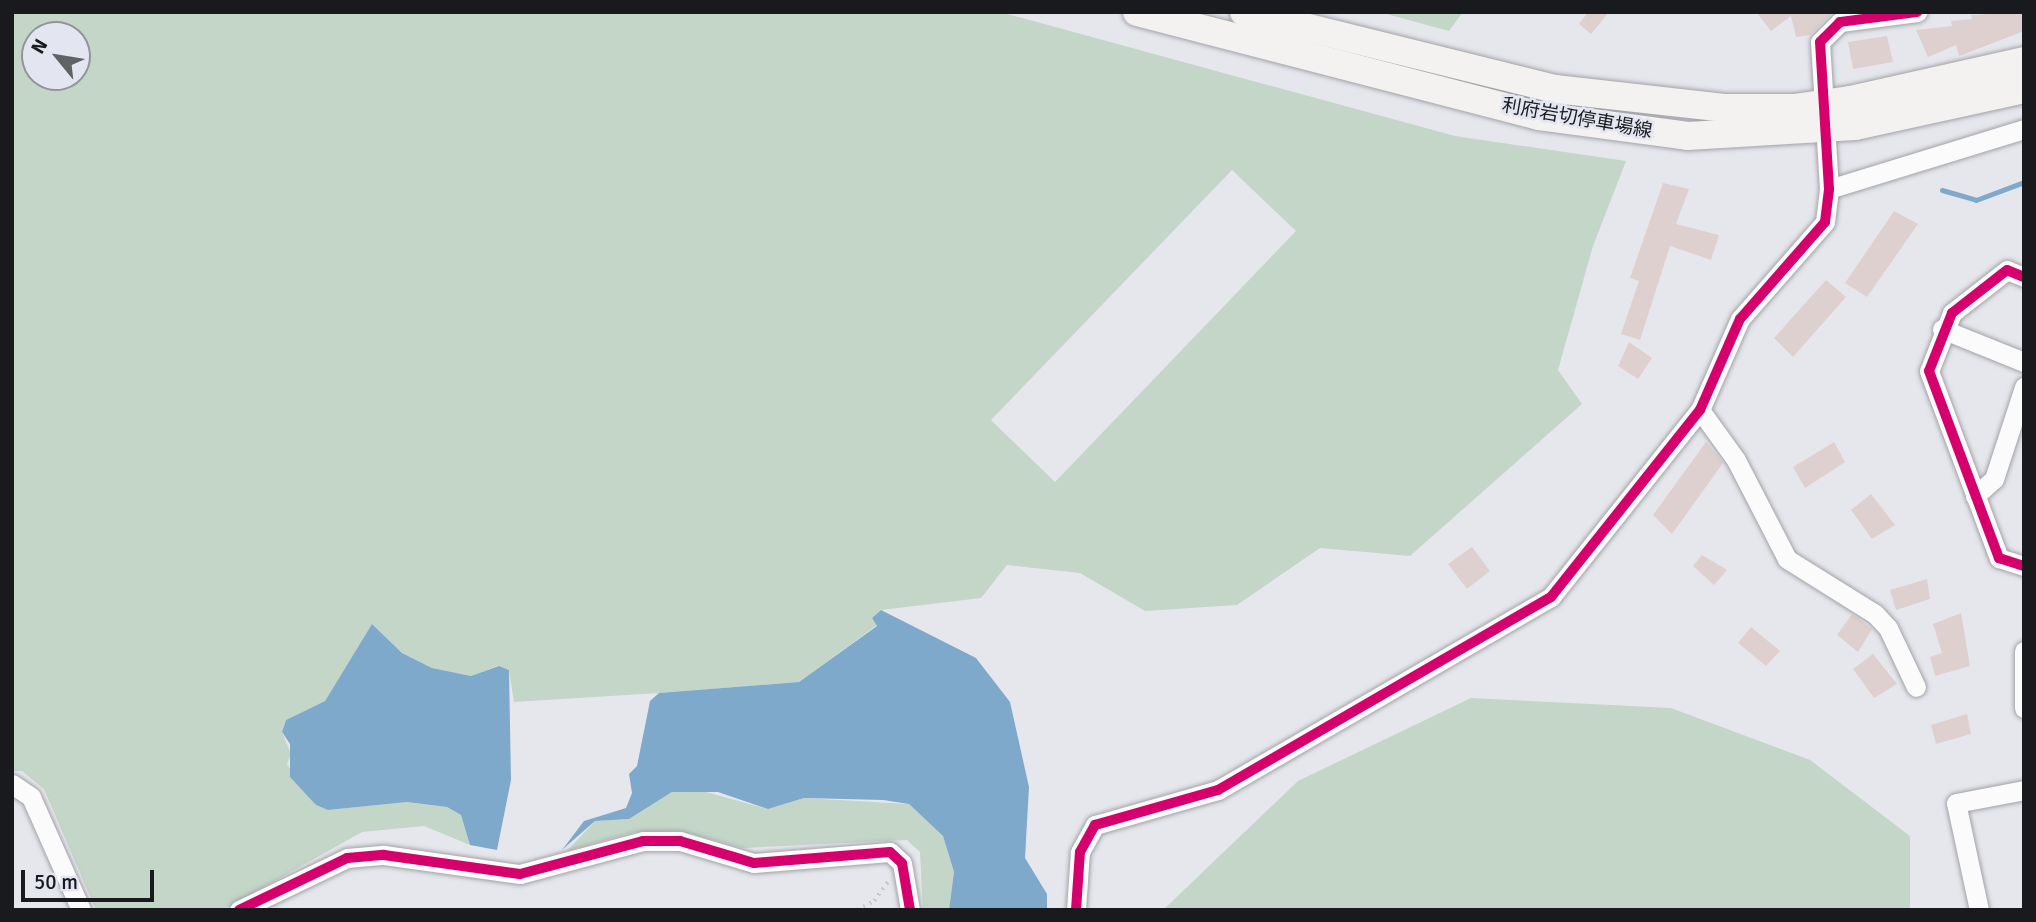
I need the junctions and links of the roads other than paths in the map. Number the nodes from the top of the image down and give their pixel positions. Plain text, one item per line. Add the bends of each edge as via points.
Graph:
1 (1137, 12) edge
2 (1244, 12) edge
3 (1917, 12) edge
4 (2024, 61) edge
5 (2024, 89) edge
6 (1823, 116) junction
7 (2024, 129) edge
8 (1829, 189) junction
9 (2024, 277) edge
10 (1942, 329) junction
11 (2024, 362) edge
12 (2024, 387) edge
13 (1700, 410) junction
14 (1975, 496) junction
15 (2024, 566) edge
16 (2024, 651) edge
17 (1916, 687) dead end
18 (2024, 708) edge
19 (12, 784) edge
20 (2024, 790) edge
21 (81, 910) edge
22 (239, 910) edge
23 (910, 910) edge
24 (1076, 910) edge
25 (1979, 910) edge

1 - 6 main road, 利府岩切停車場線 via 1436,92 1615,129 1688,136
2 - 6 main road, 利府岩切停車場線 via 1555,89
3 - 6 street via 1840,22 1820,42
4 - 6 main road, 利府岩切停車場線
5 - 6 main road, 利府岩切停車場線 via 1960,106
6 - 8 street
7 - 8 street
8 - 13 street via 1825,222 1740,319
9 - 10 street via 2007,270 1952,313
10 - 11 street
10 - 14 street via 1929,371
12 - 14 street via 1994,479
13 - 17 street via 1736,460 1787,559 1875,614 1888,628
13 - 24 street via 1551,597 1218,790 1095,825 1080,852
14 - 15 street via 1998,558
16 - 18 street
19 - 21 street via 31,797
20 - 25 street via 1956,803
22 - 23 street via 347,858 384,855 520,874 643,841 681,841 754,863 871,850 890,852 902,863

